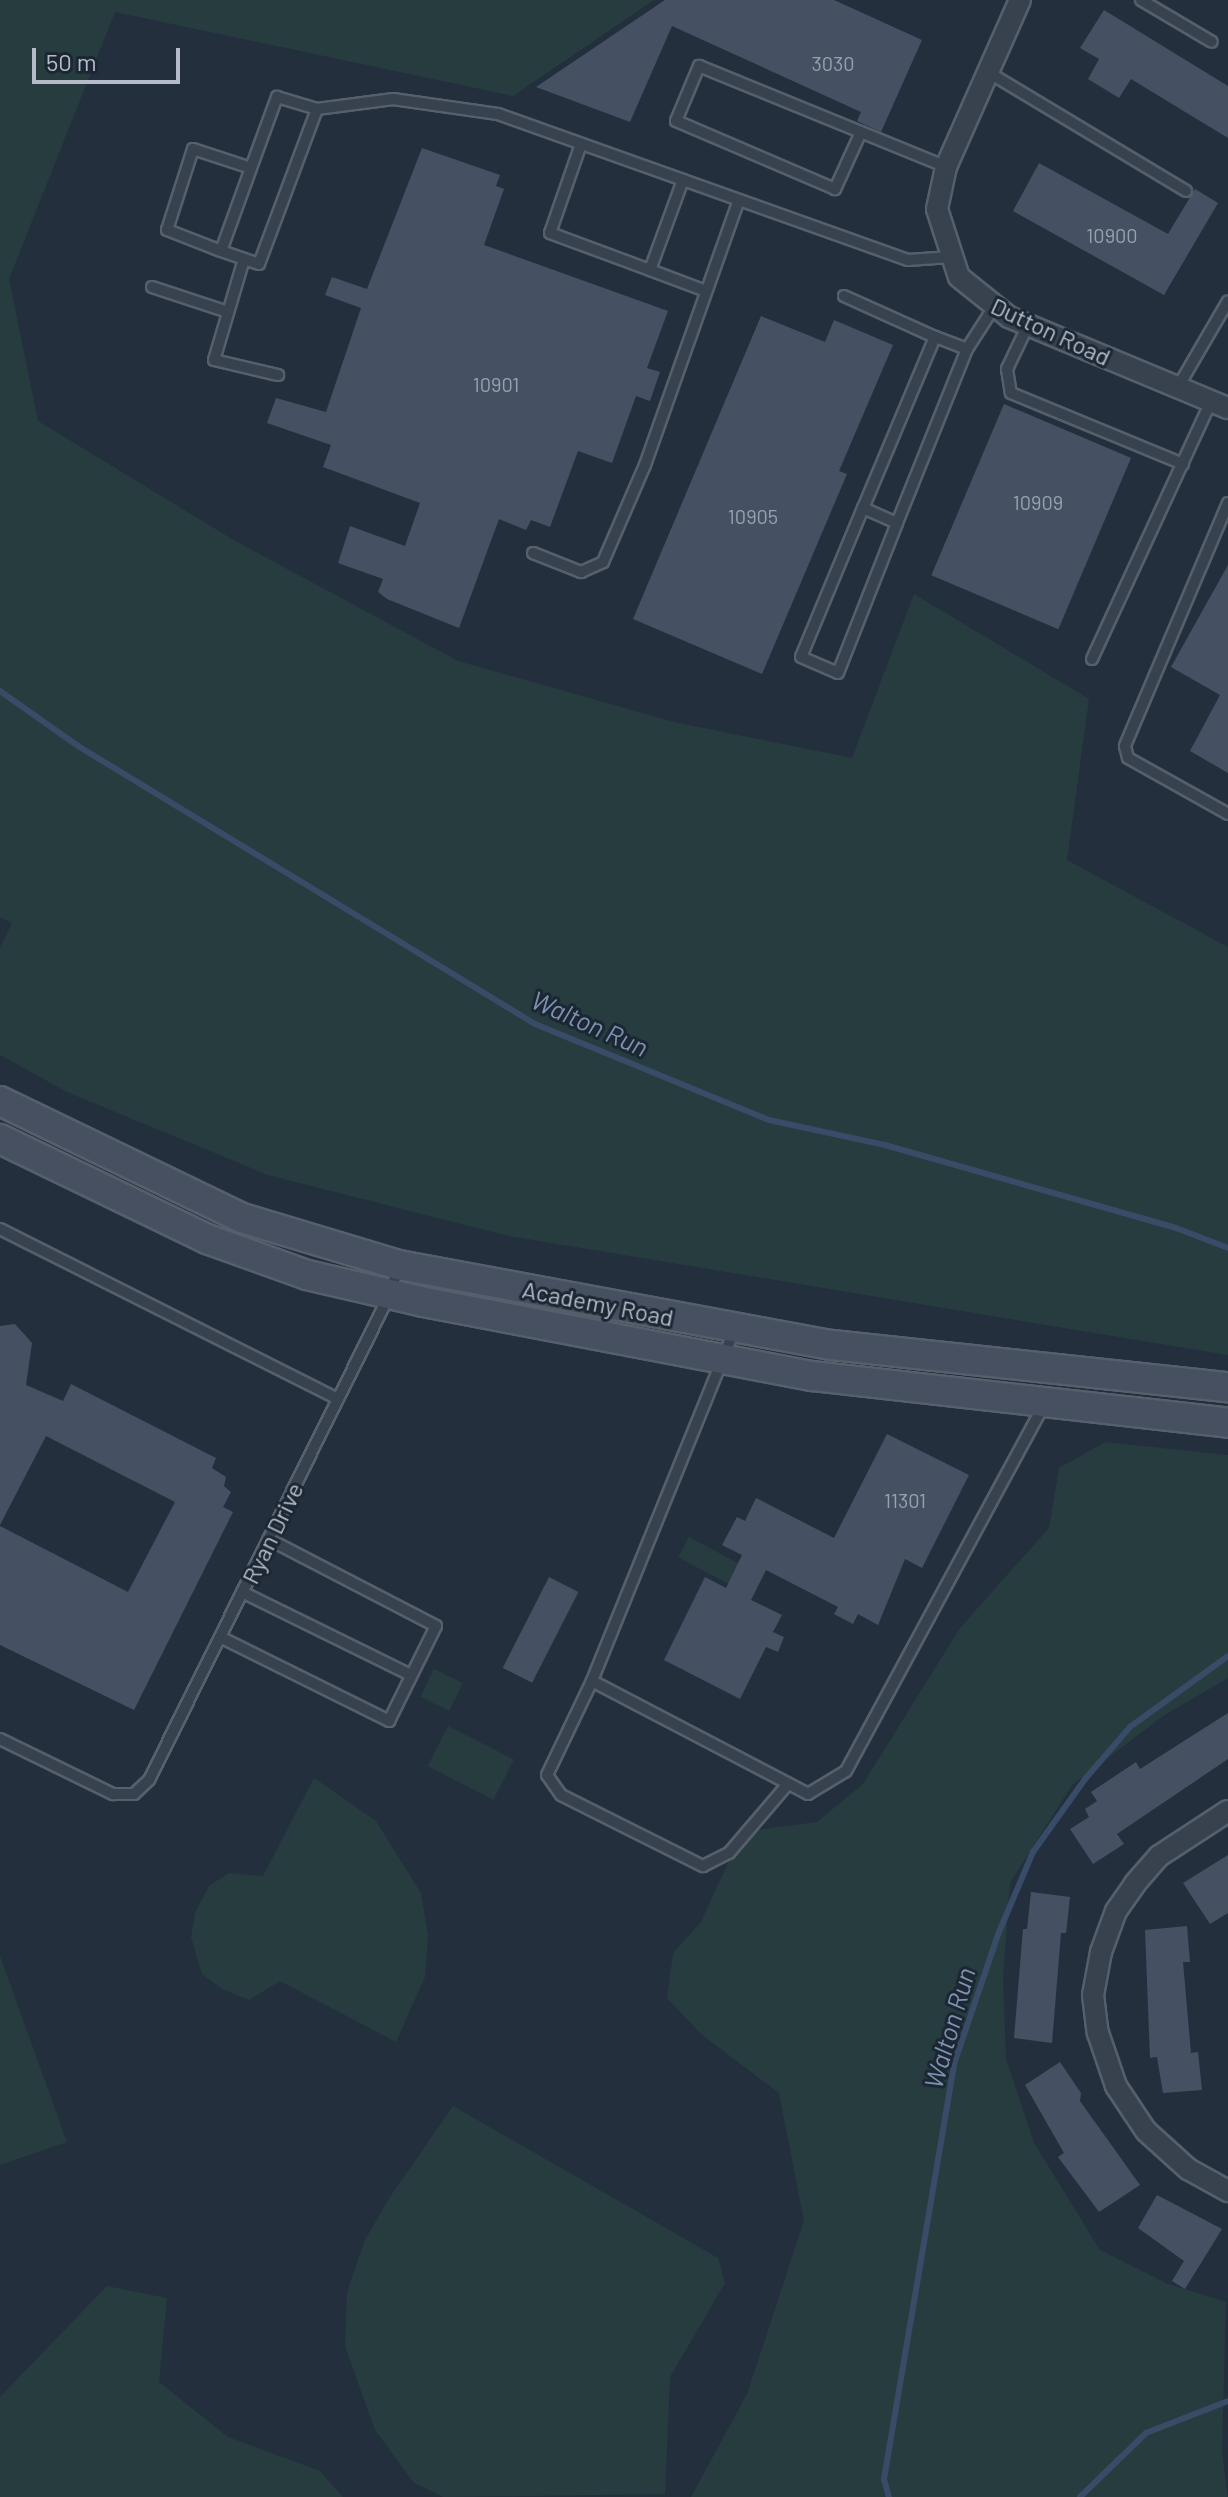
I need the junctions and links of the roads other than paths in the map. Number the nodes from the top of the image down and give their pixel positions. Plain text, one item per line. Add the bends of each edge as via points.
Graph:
1 (1020, 0) edge
2 (1141, 0) edge
3 (1212, 42) dead end
4 (990, 67) junction
5 (317, 109) junction
6 (861, 132) junction
7 (581, 144) junction
8 (946, 167) junction
9 (251, 168) junction
10 (683, 180) junction
11 (1186, 191) dead end
12 (739, 200) junction
13 (221, 251) junction
14 (951, 257) junction
15 (244, 259) junction
16 (650, 270) junction
17 (152, 287) dead end
18 (706, 291) junction
19 (844, 296) dead end
20 (1228, 301) edge
21 (994, 307) junction
22 (228, 312) junction
23 (1028, 325) junction
24 (935, 337) junction
25 (967, 349) junction
26 (278, 375) dead end
27 (1178, 387) junction
28 (1220, 404) edge
29 (1183, 464) junction
30 (1228, 503) edge
31 (863, 508) junction
32 (897, 523) junction
33 (533, 553) dead end
34 (1092, 659) dead end
35 (1228, 814) edge
36 (0, 1101) edge
37 (0, 1139) edge
38 (0, 1229) edge
39 (399, 1265) junction
40 (390, 1294) junction
41 (734, 1328) junction
42 (725, 1360) junction
43 (1049, 1366) junction
44 (1228, 1387) edge
45 (338, 1399) junction
46 (1046, 1401) junction
47 (1228, 1423) edge
48 (268, 1539) junction
49 (242, 1592) junction
50 (220, 1637) junction
51 (411, 1675) junction
52 (592, 1681) junction
53 (0, 1739) edge
54 (788, 1784) junction
55 (1228, 1811) edge
56 (1228, 2191) edge

1 - 4 street, Dutton Road
2 - 3 lane
4 - 8 street, Dutton Road
4 - 11 lane
5 - 7 lane via 393,99 498,114
5 - 9 lane via 277,97
5 - 15 lane via 259,264
6 - 6 lane via 699,66 676,121 835,189
6 - 8 lane
7 - 10 lane
7 - 16 lane via 550,233
8 - 14 street, Dutton Road via 937,209
9 - 13 lane
9 - 13 lane via 193,149 167,230
10 - 12 lane
10 - 16 lane
12 - 14 lane via 908,260
12 - 18 lane
13 - 15 lane
14 - 21 street, Dutton Road via 959,277
15 - 22 lane
16 - 18 lane
17 - 22 lane
18 - 33 lane via 645,465 603,562 581,572
19 - 24 lane
20 - 27 lane
21 - 23 street, Dutton Road
21 - 25 lane
22 - 26 lane via 214,360
23 - 27 street, Dutton Road
23 - 29 lane via 1007,369 1011,393
24 - 25 lane
24 - 31 lane
25 - 32 lane
27 - 28 street, Dutton Road
28 - 29 lane
29 - 34 lane
30 - 35 lane via 1125,746 1128,758
31 - 32 lane
31 - 32 lane via 801,657 838,673
36 - 39 main road, Academy Road via 242,1218
37 - 40 main road, Academy Road via 207,1239 307,1275
38 - 45 lane
39 - 40 lane, Ryan Drive
39 - 41 main road, Academy Road
40 - 42 main road, Academy Road
40 - 45 lane, Ryan Drive
41 - 42 lane
41 - 43 main road, Academy Road via 832,1345
42 - 46 main road, Academy Road via 812,1376
42 - 52 lane
43 - 44 main road, Academy Road
43 - 46 main road
45 - 48 lane, Ryan Drive
46 - 47 main road, Academy Road
46 - 54 lane via 846,1771 808,1794
48 - 49 lane, Ryan Drive
48 - 51 lane via 436,1626
49 - 50 lane, Ryan Drive
49 - 51 lane
50 - 51 lane via 389,1721
50 - 53 lane, Ryan Drive via 149,1780 134,1794 113,1794
52 - 54 lane
52 - 54 lane via 547,1775 561,1795 703,1866 729,1853
55 - 56 street via 1159,1856 1116,1911 1093,1995 1101,2043 1116,2086 1146,2131 1188,2169

